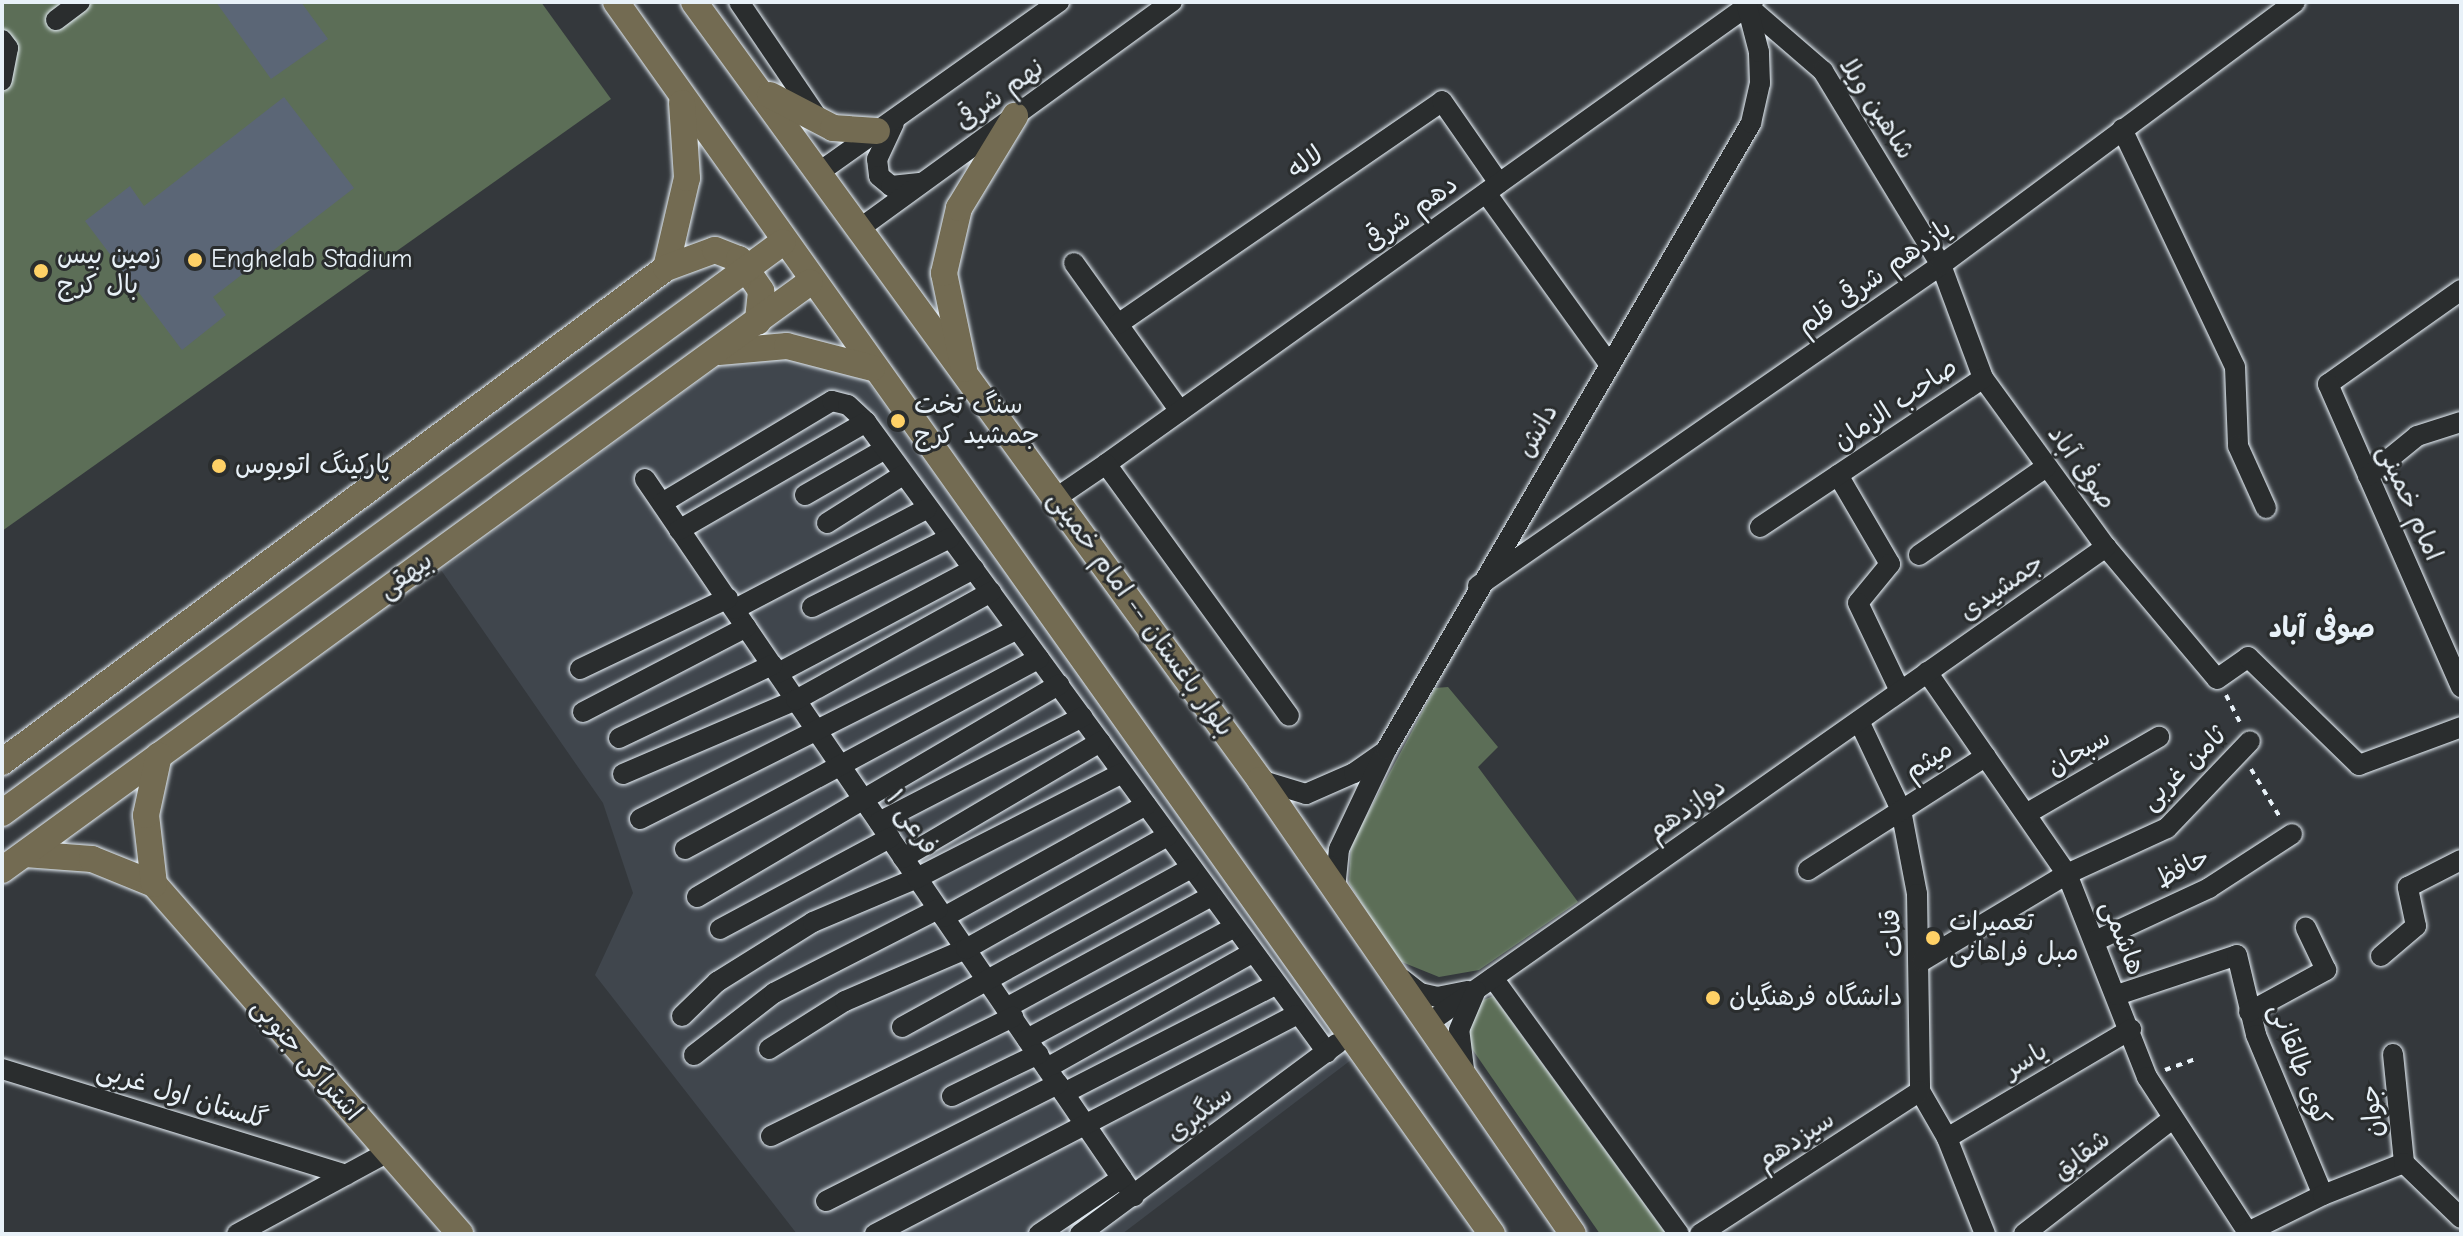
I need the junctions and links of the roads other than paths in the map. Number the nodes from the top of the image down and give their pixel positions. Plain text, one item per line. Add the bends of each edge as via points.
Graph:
1 (80, 2) edge
2 (616, 2) edge
3 (694, 2) edge
4 (739, 2) edge
5 (1059, 2) edge
6 (1172, 2) edge
7 (2295, 2) edge
8 (1747, 3) edge
9 (56, 20) dead end
10 (2, 40) edge
11 (2, 80) edge
12 (751, 81) junction
13 (682, 99) junction
14 (1015, 116) junction
15 (888, 124) junction
16 (823, 125) junction
17 (2122, 129) junction
18 (818, 173) junction
19 (923, 183) junction
20 (1493, 188) junction
21 (859, 229) junction
22 (783, 242) junction
23 (1074, 263) dead end
24 (1941, 265) junction
25 (666, 268) junction
26 (749, 268) junction
27 (810, 282) junction
28 (2461, 290) edge
29 (758, 322) junction
30 (1118, 324) junction
31 (715, 353) junction
32 (1608, 362) junction
33 (872, 368) junction
34 (1983, 378) junction
35 (967, 380) junction
36 (1180, 411) junction
37 (866, 422) junction
38 (2461, 422) edge
39 (885, 449) junction
40 (1106, 464) junction
41 (2046, 467) junction
42 (903, 475) junction
43 (1838, 475) junction
44 (2368, 476) junction
45 (645, 479) dead end
46 (805, 495) dead end
47 (1056, 498) junction
48 (662, 503) junction
49 (2266, 508) dead end
50 (926, 509) junction
51 (827, 523) dead end
52 (1760, 527) dead end
53 (679, 530) junction
54 (950, 538) junction
55 (2106, 547) junction
56 (1919, 555) dead end
57 (974, 569) junction
58 (1478, 586) junction
59 (991, 592) junction
60 (731, 603) junction
61 (812, 607) dead end
62 (746, 627) junction
63 (1017, 629) junction
64 (1039, 658) junction
65 (580, 669) dead end
66 (775, 669) junction
67 (1927, 672) junction
68 (1059, 685) junction
69 (2461, 687) edge
70 (1900, 691) junction
71 (796, 700) junction
72 (583, 712) dead end
73 (1289, 716) dead end
74 (1082, 717) junction
75 (1859, 721) junction
76 (2461, 727) edge
77 (819, 733) junction
78 (2159, 737) dead end
79 (619, 738) dead end
80 (2250, 741) road end
81 (1100, 742) junction
82 (1386, 750) junction
83 (159, 755) junction
84 (1986, 756) junction
85 (2, 762) edge
86 (841, 766) junction
87 (1122, 773) junction
88 (623, 774) dead end
89 (1260, 780) junction
90 (864, 800) junction
91 (1146, 805) junction
92 (1901, 810) junction
93 (2, 813) edge
94 (2026, 814) junction
95 (640, 819) dead end
96 (884, 830) junction
97 (2292, 834) road end
98 (1167, 836) junction
99 (685, 849) dead end
100 (25, 854) junction
101 (903, 858) junction
102 (2461, 860) edge
103 (1189, 869) junction
104 (2, 870) edge
105 (1808, 870) dead end
106 (2067, 874) junction
107 (917, 878) junction
108 (154, 884) junction
109 (1335, 889) junction
110 (697, 897) dead end
111 (1210, 897) junction
112 (941, 913) junction
113 (1233, 928) junction
114 (2306, 928) dead end
115 (720, 929) dead end
116 (2095, 941) junction
117 (966, 949) junction
118 (1252, 953) junction
119 (2381, 956) dead end
120 (1922, 961) junction
121 (1388, 968) junction
122 (988, 983) junction
123 (1484, 984) junction
124 (1273, 986) junction
125 (2117, 995) junction
126 (2249, 1012) junction
127 (1010, 1013) junction
128 (1295, 1015) junction
129 (682, 1016) dead end
130 (1427, 1024) junction
131 (902, 1027) dead end
132 (2131, 1029) junction
133 (1350, 1035) junction
134 (769, 1049) dead end
135 (1327, 1052) junction
136 (2393, 1054) dead end
137 (694, 1055) dead end
138 (1047, 1068) junction
139 (2, 1069) edge
140 (1471, 1088) junction
141 (1920, 1091) junction
142 (952, 1096) dead end
143 (2172, 1119) junction
144 (1086, 1126) junction
145 (771, 1136) dead end
146 (1947, 1138) junction
147 (386, 1153) junction
148 (2404, 1163) junction
149 (346, 1175) junction
150 (1122, 1178) junction
151 (2323, 1195) junction
152 (1134, 1196) junction
153 (826, 1201) dead end
154 (2461, 1218) edge
155 (2248, 1233) edge
156 (237, 1234) edge
157 (460, 1234) edge
158 (875, 1234) edge
159 (1039, 1234) edge
160 (1080, 1234) edge
161 (1492, 1234) edge
162 (1573, 1234) edge
163 (1679, 1234) edge
164 (1700, 1234) edge
165 (1985, 1234) edge
166 (2024, 1234) edge

1 - 9 street
2 - 13 main road
3 - 12 main road, بلوار باغستان -- امام خمینی
4 - 16 street
5 - 15 street, نهم شرقی
6 - 14 street, نهم شرقی
7 - 17 street, یازدهم شرقی قلم
8 - 20 street, دهم شرقی
8 - 24 street, شاهین ویلا via 1823,71
8 - 32 street, دانش via 1759,52 1760,83 1751,123
10 - 11 street via 8,48
12 - 16 main road via 788,109
12 - 18 main road, بلوار باغستان -- امام خمینی
13 - 22 main road
13 - 25 main road via 687,178
14 - 19 street, نهم شرقی
14 - 35 main road via 959,208 944,273
15 - 16 main road
15 - 18 street, نهم شرقی
15 - 19 street via 877,159 879,176 891,186
17 - 24 street, یازدهم شرقی قلم
17 - 49 street via 2235,367 2238,446
18 - 21 main road, بلوار باغستان -- امام خمینی
19 - 21 street, نهم شرقی
20 - 30 street, لاله via 1442,101
20 - 32 street
20 - 36 street, دهم شرقی
21 - 35 main road, بلوار باغستان -- امام خمینی
22 - 26 main road, بیهقی
22 - 27 main road
23 - 30 street
24 - 34 street, صوفی آباد
24 - 58 street, یازدهم شرقی قلم
25 - 26 main road via 715,250
25 - 85 main road
26 - 29 main road via 761,291
26 - 93 main road, بیهقی
27 - 29 main road, بیهقی
27 - 33 main road
28 - 44 street, امام خمینی via 2328,384
29 - 31 main road, بیهقی
30 - 36 street
31 - 33 main road via 787,346
31 - 83 main road, بیهقی
32 - 58 street, دانش
33 - 133 main road
34 - 41 street, صوفی آباد
34 - 43 street, صاحب الزمان
35 - 47 main road, بلوار باغستان -- امام خمینی
36 - 40 street, دهم شرقی
37 - 39 street
37 - 48 street via 848,405 832,401
37 - 53 street
38 - 44 street via 2417,436
39 - 42 street
39 - 46 street
40 - 47 street, دهم شرقی
40 - 73 street
41 - 55 street, صوفی آباد
41 - 56 street
42 - 50 street
42 - 51 street
43 - 52 street, صاحب الزمان
43 - 70 street, صاحب الزمان via 1890,564 1858,603
44 - 69 street, امام خمینی
45 - 48 street, ۱ فرعی
47 - 89 main road, بلوار باغستان -- امام خمینی
48 - 53 street, ۱ فرعی
50 - 54 street
50 - 60 street
53 - 60 street, ۱ فرعی
54 - 57 street
54 - 61 street
55 - 67 street, جمشیدی
55 - 76 street, صوفی آباد via 2217,679 2248,657 2359,765
57 - 59 street
57 - 66 street
58 - 82 street, دانش
59 - 63 street
59 - 71 street
60 - 62 street, ۱ فرعی
60 - 65 street
62 - 66 street, ۱ فرعی
62 - 72 street
63 - 64 street
63 - 77 street
64 - 68 street
64 - 86 street
66 - 71 street, ۱ فرعی
66 - 79 street
67 - 70 street, دوازدهم
67 - 84 street, هاشمی
68 - 74 street
68 - 90 street
70 - 75 street, دوازدهم
71 - 77 street, ۱ فرعی
71 - 88 street
74 - 81 street
74 - 96 street
75 - 92 street, قنات
75 - 123 street, دوازدهم
77 - 86 street, ۱ فرعی
77 - 95 street
78 - 94 street, سبحان
80 - 106 street, ثامن غربی via 2167,828
81 - 87 street
81 - 101 street
82 - 89 street, دانش via 1354,773 1306,794
82 - 109 street via 1339,849
83 - 100 main road, بیهقی
83 - 108 main road via 146,815
84 - 92 street, میثم
84 - 94 street, هاشمی
86 - 90 street, ۱ فرعی
86 - 99 street
87 - 91 street
87 - 107 street
89 - 109 main road, بلوار باغستان -- امام خمینی
90 - 96 street, ۱ فرعی
90 - 110 street
91 - 98 street
91 - 112 street
92 - 105 street, میثم
92 - 120 street, قنات
94 - 106 street, هاشمی
96 - 101 street, ۱ فرعی
96 - 115 street
97 - 116 street, حافظ via 2209,888
98 - 103 street
98 - 117 street
100 - 104 main road, بیهقی
100 - 108 main road, اشتراکی جنوبی via 92,859
101 - 107 street, ۱ فرعی
102 - 119 street via 2408,887 2416,926
103 - 111 street
103 - 122 street
106 - 116 street, هاشمی
106 - 120 street, ثامن غربی
107 - 112 street, ۱ فرعی
107 - 129 street via 856,901 772,944 717,982
108 - 147 main road, اشتراکی جنوبی
109 - 121 main road, بلوار باغستان -- امام خمینی
111 - 113 street
111 - 127 street
112 - 117 street, ۱ فرعی
112 - 137 street via 785,986
113 - 118 street
113 - 138 street
114 - 126 street via 2326,970
116 - 125 street, هاشمی
117 - 122 street, ۱ فرعی
117 - 134 street via 845,1001
118 - 124 street
118 - 138 street
120 - 141 street, قنات
121 - 123 street via 1420,993 1437,997
121 - 130 main road, بلوار باغستان -- امام خمینی
122 - 127 street, ۱ فرعی
122 - 131 street
123 - 130 street, دوازدهم
123 - 140 street via 1458,1041
123 - 163 street
124 - 128 street
124 - 138 street
125 - 126 street, کوی طالقانی via 2234,955 2239,957
125 - 132 street, هاشمی
126 - 151 street, کوی طالقانی
127 - 138 street, ۱ فرعی
127 - 145 street
128 - 135 street
128 - 144 street
130 - 140 main road, بلوار باغستان -- امام خمینی
132 - 143 street, هاشمی via 2147,1077
132 - 146 street, یاسر
133 - 135 street, سنگبری
133 - 161 main road
135 - 152 street, سنگبری
136 - 148 street, جوان
138 - 142 street
138 - 144 street, ۱ فرعی
138 - 153 street
139 - 149 street, گلستان اول غربی
140 - 162 main road, بلوار باغستان -- امام خمینی
141 - 146 street
141 - 164 street, سیزدهم
143 - 155 street, هاشمی
143 - 166 street, شقایق
144 - 150 street, ۱ فرعی
144 - 158 street
146 - 165 street
147 - 149 street
147 - 157 main road, اشتراکی جنوبی
148 - 151 street
148 - 154 street
149 - 156 street
150 - 152 street, ۱ فرعی
150 - 159 street
151 - 155 street
152 - 160 street, سنگبری

